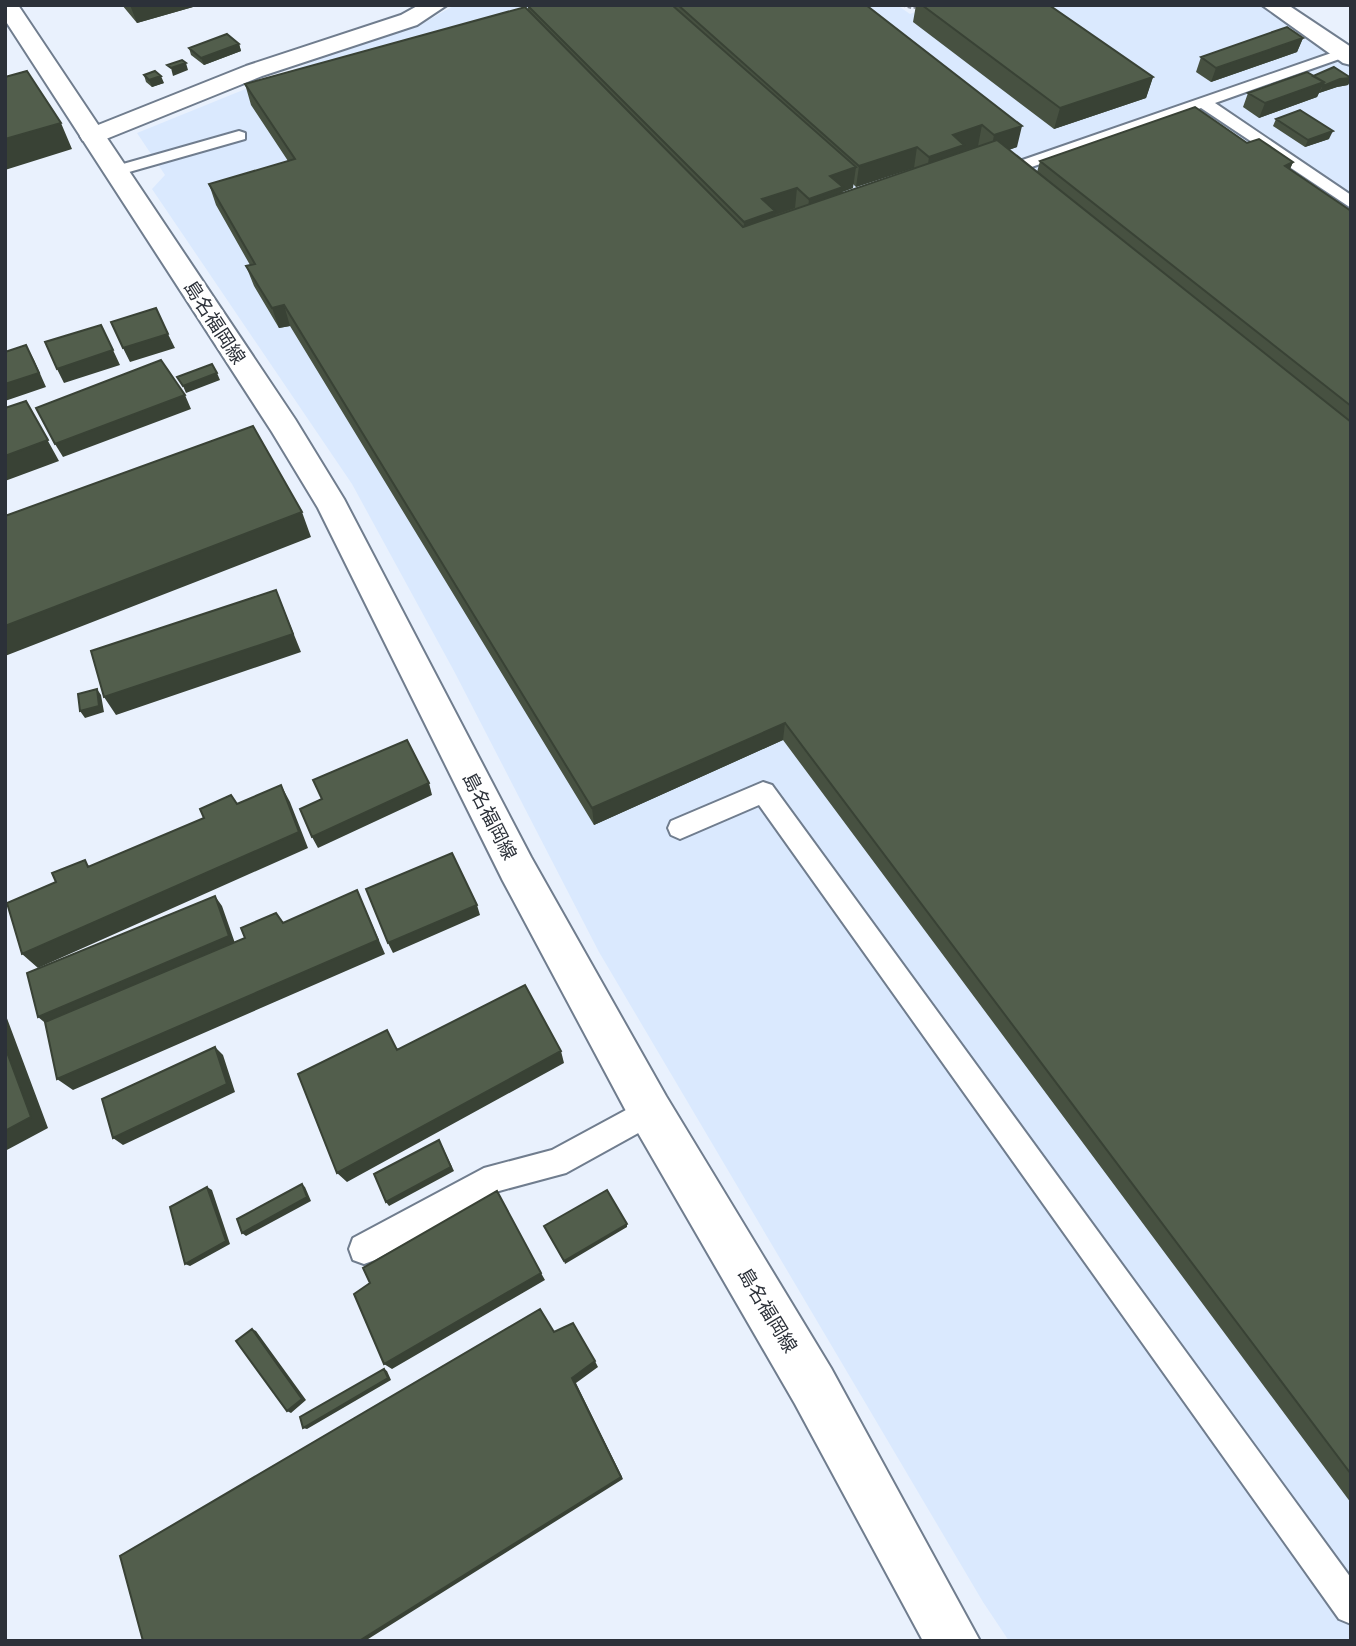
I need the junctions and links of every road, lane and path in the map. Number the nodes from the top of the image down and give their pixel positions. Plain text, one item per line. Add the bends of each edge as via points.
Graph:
1 (436, 5) edge
2 (902, 5) edge
3 (926, 5) edge
4 (1273, 5) edge
5 (9, 16) edge
6 (1347, 55) edge
7 (1203, 103) junction
8 (92, 136) junction
9 (239, 136) dead end
10 (1014, 168) edge
11 (115, 171) junction
12 (1351, 203) edge
13 (680, 828) dead end
14 (650, 1111) junction
15 (364, 1249) dead end
16 (1351, 1607) edge
17 (953, 1641) edge

1 - 8 main road
2 - 3 path
4 - 6 main road
5 - 8 main road, 島名福岡線
6 - 7 lane
7 - 10 lane
7 - 12 lane
8 - 11 main road, 島名福岡線
9 - 11 lane
11 - 14 main road, 島名福岡線 via 284,426 332,508 517,869
13 - 16 lane via 764,792
14 - 15 lane via 556,1163 494,1178
14 - 17 main road, 島名福岡線 via 813,1386

